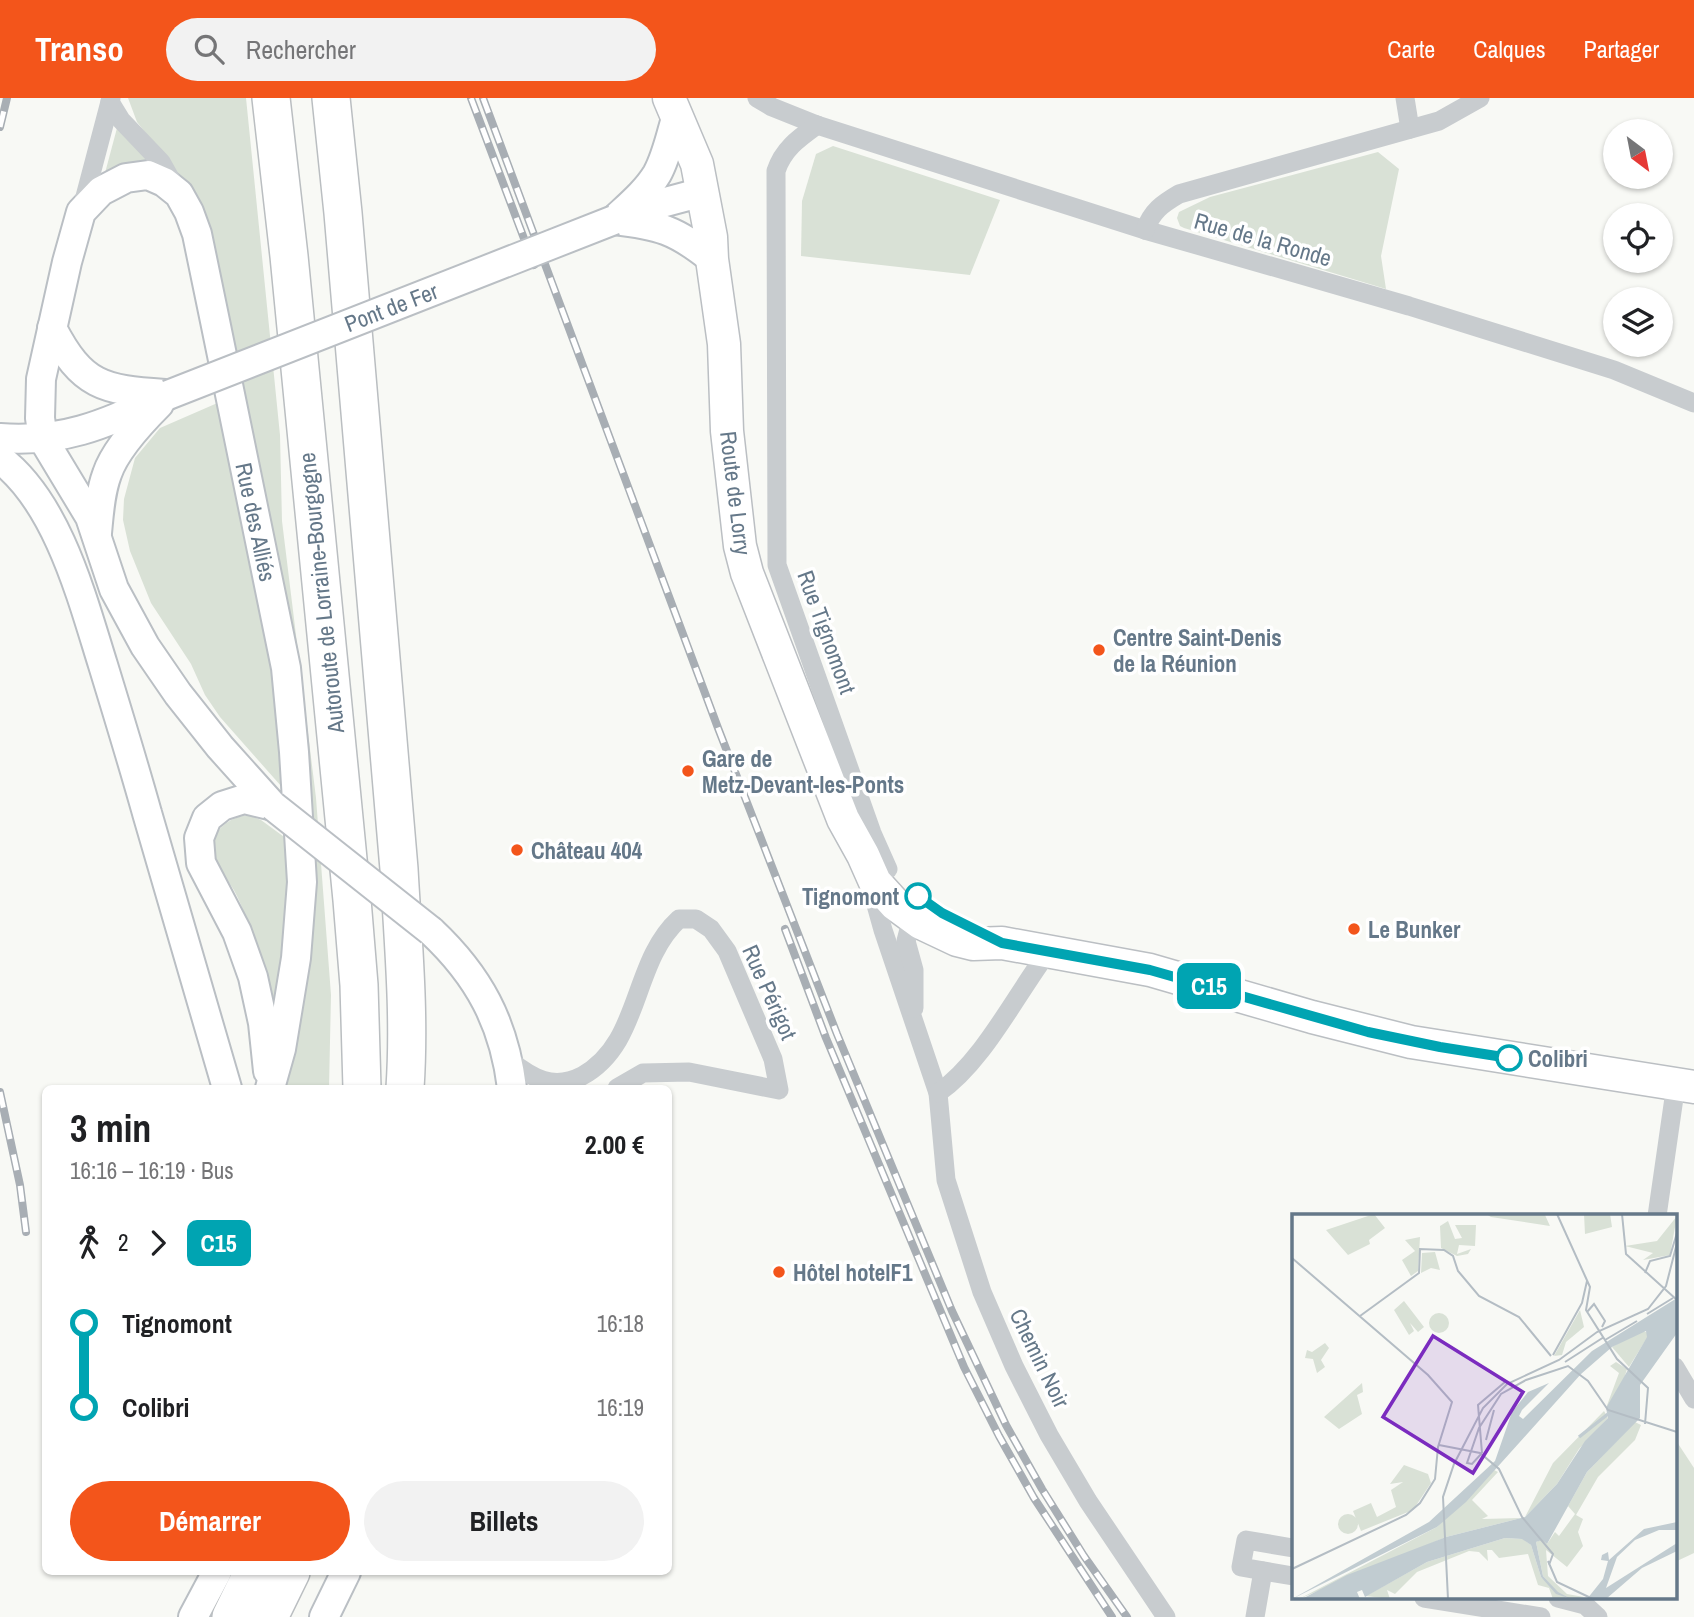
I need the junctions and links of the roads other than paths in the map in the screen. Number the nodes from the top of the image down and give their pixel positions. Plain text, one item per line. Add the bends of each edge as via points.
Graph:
1 (271, 98) edge
2 (331, 98) edge
3 (757, 98) edge
4 (1405, 98) edge
5 (1479, 98) edge
6 (111, 100) edge
7 (673, 106) edge
8 (817, 125) junction
9 (1410, 129) junction
10 (703, 192) junction
11 (179, 194) junction
12 (80, 212) junction
13 (614, 220) junction
14 (1145, 230) junction
15 (712, 259) junction
16 (52, 328) junction
17 (168, 395) junction
18 (1694, 403) edge
19 (0, 438) edge
20 (43, 439) junction
21 (0, 459) edge
22 (97, 533) junction
23 (274, 806) junction
24 (875, 869) junction
25 (352, 900) junction
26 (915, 906) junction
27 (1048, 951) junction
28 (914, 1020) junction
29 (509, 1060) junction
30 (227, 1085) edge
31 (270, 1085) edge
32 (271, 1085) edge
33 (339, 1085) edge
34 (362, 1085) edge
35 (405, 1085) edge
36 (512, 1085) edge
37 (622, 1085) edge
38 (1685, 1086) edge
39 (938, 1093) junction
40 (1657, 1214) edge
41 (1676, 1369) edge
42 (1694, 1399) edge
43 (1292, 1548) edge
44 (1263, 1571) junction
45 (214, 1575) edge
46 (252, 1575) edge
47 (289, 1575) edge
48 (315, 1575) edge
49 (345, 1575) edge
50 (1292, 1576) edge
51 (1436, 1600) edge
52 (1566, 1600) edge
53 (193, 1617) edge
54 (231, 1617) edge
55 (268, 1617) edge
56 (296, 1617) edge
57 (324, 1617) edge
58 (1166, 1617) edge
59 (1255, 1617) edge
60 (1541, 1617) edge
61 (1598, 1617) edge

1 - 25 highway, Autoroute de Lorraine-Bourgogne
2 - 35 highway via 399,869
3 - 8 street, Rue de la Ronde
4 - 9 street
5 - 9 street via 1439,121
6 - 11 street via 121,121 161,162
6 - 12 street
7 - 10 main road, Route de Lorry via 697,164
7 - 13 main road via 657,174
8 - 14 street, Rue de la Ronde
8 - 24 street, Rue Tignomont via 788,147 776,171 777,565 872,833
9 - 14 street via 1179,194 1157,208
10 - 13 main road, Pont de Fer
10 - 15 main road, Route de Lorry
11 - 12 main road via 148,176 127,178 101,191
11 - 32 main road, Rue des Alliés via 199,247 288,680 302,882 296,958
12 - 16 main road
13 - 15 main road via 652,224 678,234
13 - 17 main road, Pont de Fer, bridge
14 - 18 street, Rue de la Ronde via 1498,333 1614,370
15 - 24 main road, Route de Lorry via 724,344 735,511 747,573 843,820
16 - 17 main road via 62,348 94,382 118,391
16 - 20 main road via 41,379
17 - 20 main road, Pont de Fer via 104,423
17 - 22 main road via 138,425 108,471
19 - 20 main road, Pont de Fer
20 - 22 main road
21 - 30 main road via 16,471 35,497 78,587
22 - 23 main road via 114,589 145,646 212,737
23 - 29 main road, bridge via 462,962 496,1021
23 - 31 main road via 244,799 222,806 207,818 199,838 201,863 237,932 253,977
24 - 26 main road, Route de Lorry
24 - 28 street, Chemin Noir via 876,905
25 - 33 highway via 340,946
25 - 34 highway, Autoroute de Lorraine-Bourgogne
26 - 27 main road, Route de Lorry via 940,934 957,940
26 - 28 street, Chemin Noir via 906,941 914,970
27 - 38 main road, Route de Lorry via 1173,975 1411,1042
27 - 39 street via 976,1056
28 - 39 street, Chemin Noir
29 - 36 main road
29 - 37 street, Rue Périgot via 549,1084 570,1082 596,1068 615,1047 660,941 679,919 696,919 711,929 727,951 773,1059 779,1090 689,1072 643,1073
38 - 40 street
39 - 58 street, Chemin Noir via 946,1180 996,1327 1049,1435
41 - 42 street
43 - 44 street via 1245,1540 1241,1567
44 - 50 street
44 - 59 street
45 - 53 main road
46 - 54 highway
47 - 55 highway
48 - 56 highway
49 - 57 main road
51 - 60 street
52 - 61 street via 1586,1605

